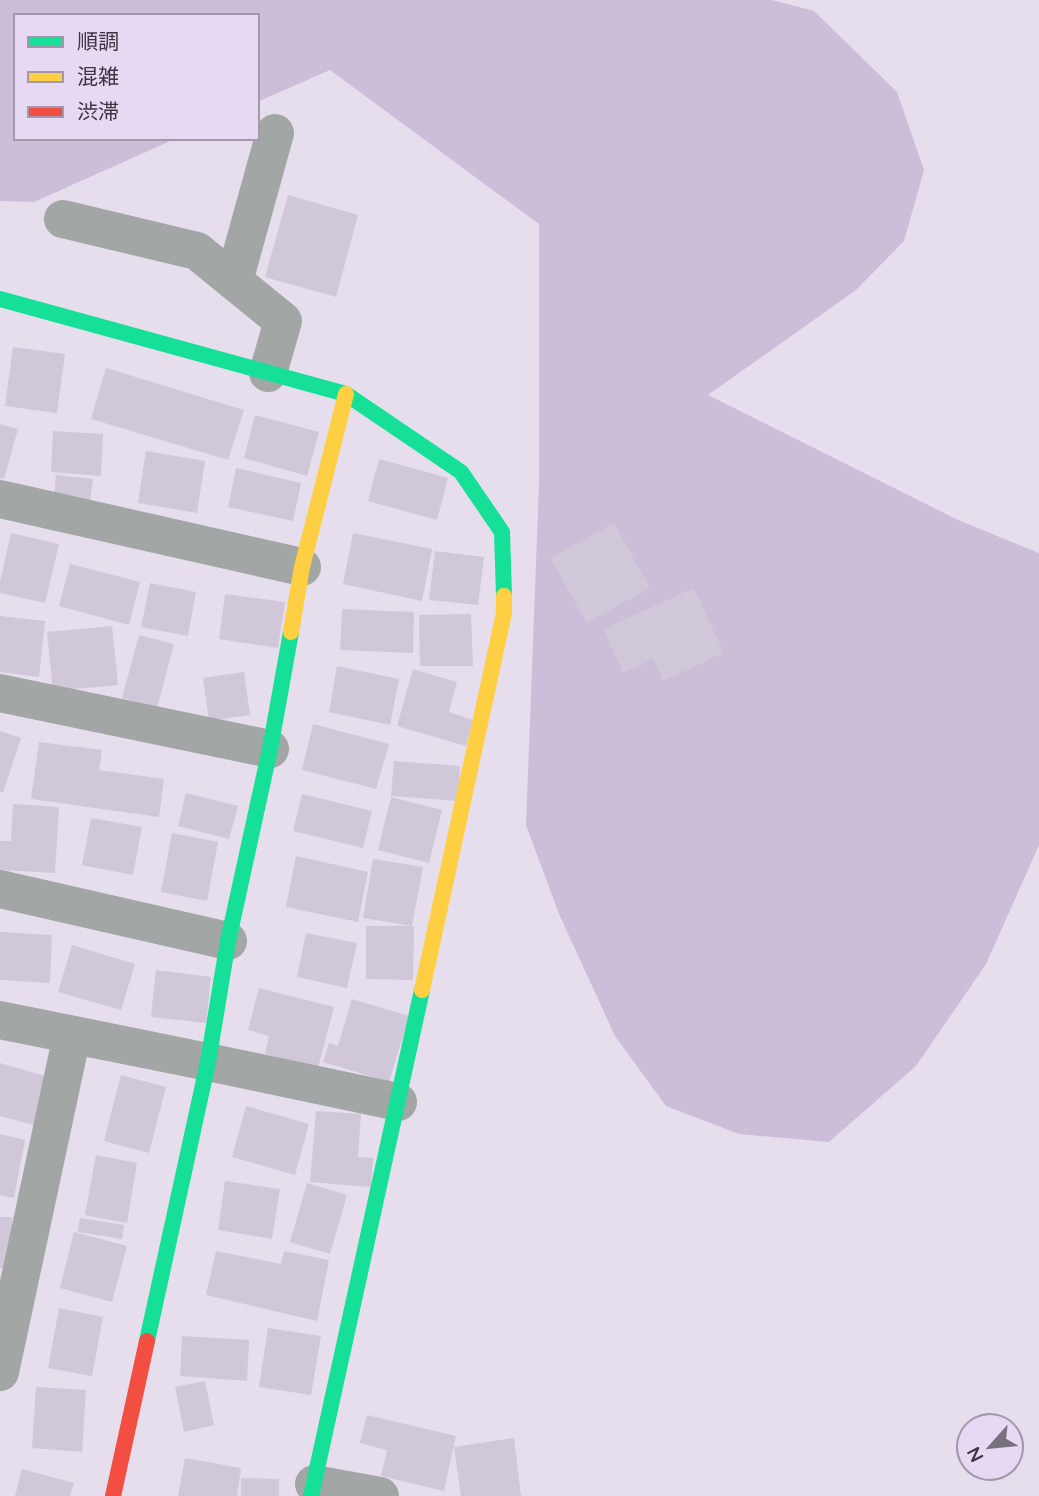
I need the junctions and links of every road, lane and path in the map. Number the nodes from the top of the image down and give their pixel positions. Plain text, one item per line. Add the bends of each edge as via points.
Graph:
1 (275, 133) dead end
2 (63, 219) dead end
3 (234, 281) junction
4 (0, 299) edge
5 (268, 373) junction
6 (346, 394) junction
7 (0, 499) edge
8 (303, 567) junction
9 (0, 693) edge
10 (270, 750) junction
11 (0, 889) edge
12 (228, 941) junction
13 (0, 1020) edge
14 (72, 1035) junction
15 (208, 1062) junction
16 (398, 1102) junction
17 (0, 1372) edge
18 (312, 1490) edge
19 (114, 1496) edge
20 (380, 1496) edge

1 - 3 street
2 - 3 street via 197,251
3 - 5 street via 283,321
4 - 5 street
5 - 6 street
6 - 8 street
6 - 16 street via 461,472 502,533 504,613
7 - 8 street
8 - 10 street
9 - 10 street
10 - 12 street
11 - 12 street
12 - 15 street
13 - 14 street
14 - 15 street
14 - 17 street
15 - 16 street
15 - 19 street
16 - 18 street
18 - 20 street

